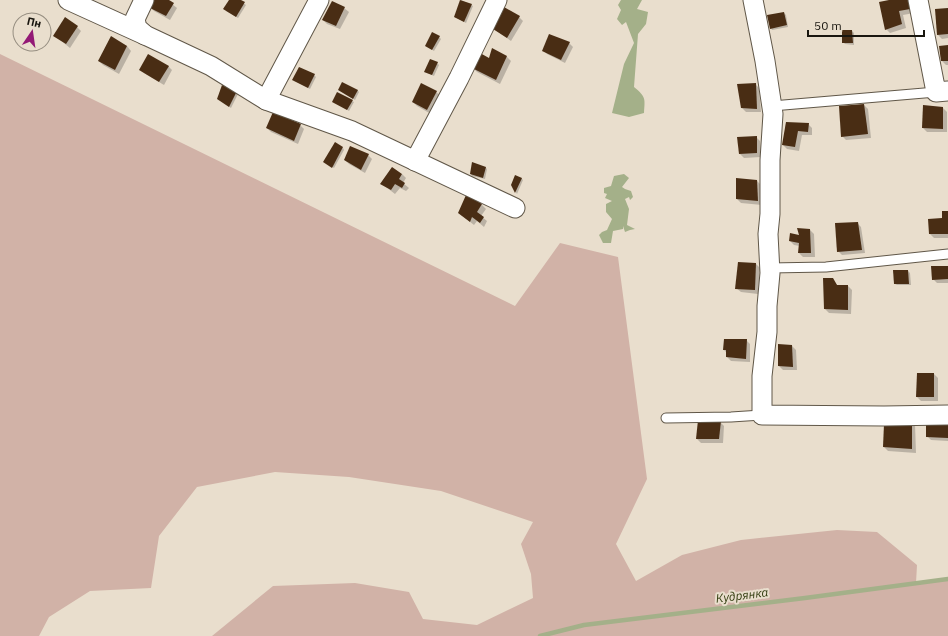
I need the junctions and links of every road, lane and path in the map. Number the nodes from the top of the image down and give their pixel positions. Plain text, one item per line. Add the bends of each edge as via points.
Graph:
1 (68, 0) edge
2 (144, 0) edge
3 (319, 0) edge
4 (497, 0) edge
5 (753, 0) edge
6 (918, 0) edge
7 (145, 35) junction
8 (942, 92) edge
9 (266, 100) junction
10 (772, 106) junction
11 (415, 161) junction
12 (515, 208) dead end
13 (948, 254) edge
14 (770, 268) junction
15 (762, 415) junction
16 (948, 415) edge
17 (666, 418) dead end

1 - 7 street
2 - 7 street via 135,19 137,28
3 - 9 street
4 - 11 street
5 - 10 street
6 - 8 street
7 - 9 street via 211,66
8 - 10 lane
9 - 11 street via 352,131
10 - 14 street via 768,234
11 - 12 street
13 - 14 lane via 826,267
14 - 15 street via 762,376
15 - 16 street
15 - 17 lane

